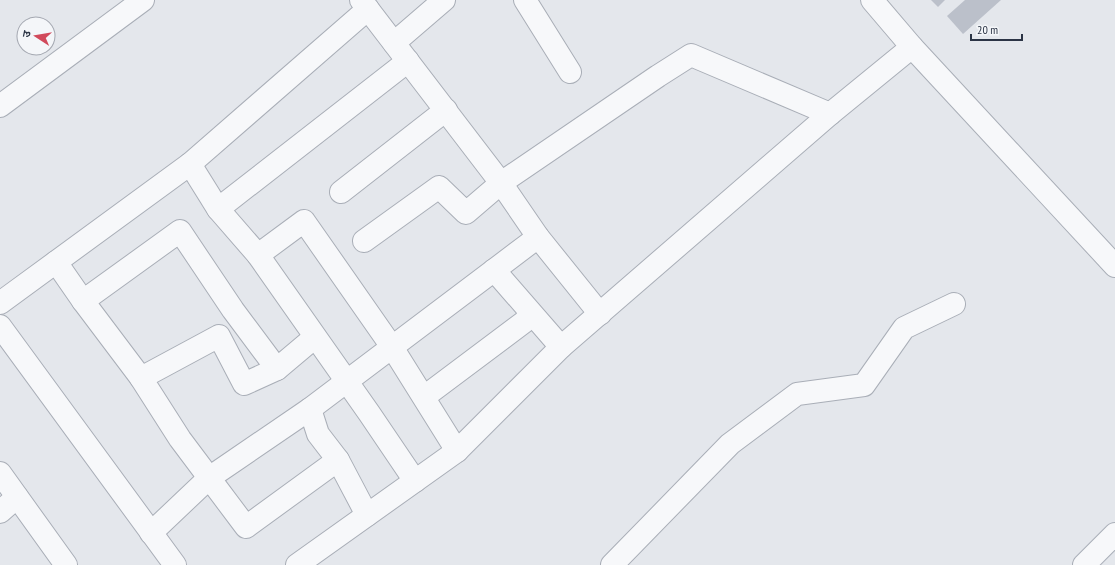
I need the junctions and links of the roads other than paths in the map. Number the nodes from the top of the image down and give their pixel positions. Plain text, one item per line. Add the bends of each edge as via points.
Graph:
1 (143, 0) edge
2 (444, 0) edge
3 (526, 0) edge
4 (872, 0) edge
5 (364, 5) edge
6 (394, 43) junction
7 (912, 47) junction
8 (408, 61) junction
9 (570, 72) dead end
10 (0, 106) edge
11 (446, 110) junction
12 (830, 114) junction
13 (190, 164) junction
14 (502, 183) junction
15 (341, 192) dead end
16 (218, 209) junction
17 (538, 237) junction
18 (364, 241) dead end
19 (258, 255) junction
20 (56, 262) junction
21 (1115, 266) edge
22 (494, 270) junction
23 (83, 301) junction
24 (0, 303) edge
25 (954, 304) dead end
26 (531, 314) junction
27 (600, 314) junction
28 (0, 326) edge
29 (315, 337) junction
30 (392, 347) junction
31 (561, 347) junction
32 (277, 369) junction
33 (141, 378) junction
34 (346, 381) junction
35 (424, 397) junction
36 (310, 409) junction
37 (457, 450) junction
38 (338, 460) junction
39 (0, 473) edge
40 (209, 478) junction
41 (415, 481) junction
42 (17, 497) junction
43 (0, 512) edge
44 (367, 515) junction
45 (151, 533) junction
46 (1115, 534) edge
47 (66, 565) edge
48 (174, 565) edge
49 (297, 565) edge
50 (612, 565) edge
51 (1084, 565) edge

1 - 10 street
2 - 6 street
3 - 9 street
4 - 7 street
5 - 6 street
5 - 13 street
6 - 8 street
7 - 12 street
7 - 21 street
8 - 11 street
8 - 16 street
11 - 14 street
11 - 15 street
12 - 14 street via 691,56
12 - 27 street
13 - 16 street
13 - 20 street
14 - 17 street
14 - 18 street via 466,213 439,187
16 - 19 street
17 - 22 street
17 - 27 street
19 - 29 street
19 - 30 street via 304,221
20 - 23 street
20 - 24 street
22 - 26 street
22 - 30 street
23 - 32 street via 180,231 233,310
23 - 33 street
25 - 50 street via 904,328 864,385 796,394 730,444
26 - 31 street
26 - 35 street via 524,322
27 - 31 street
28 - 45 street
29 - 32 street
29 - 34 street
30 - 34 street
30 - 35 street
31 - 37 street
32 - 33 street via 244,384 219,336
33 - 40 street via 180,439
34 - 36 street
34 - 41 street
35 - 37 street
36 - 38 street via 318,434
36 - 40 street
37 - 41 street
38 - 40 street via 246,527
38 - 44 street
39 - 42 street
40 - 45 street
41 - 44 street
42 - 43 street
42 - 47 street
44 - 49 street
45 - 48 street
46 - 51 street

